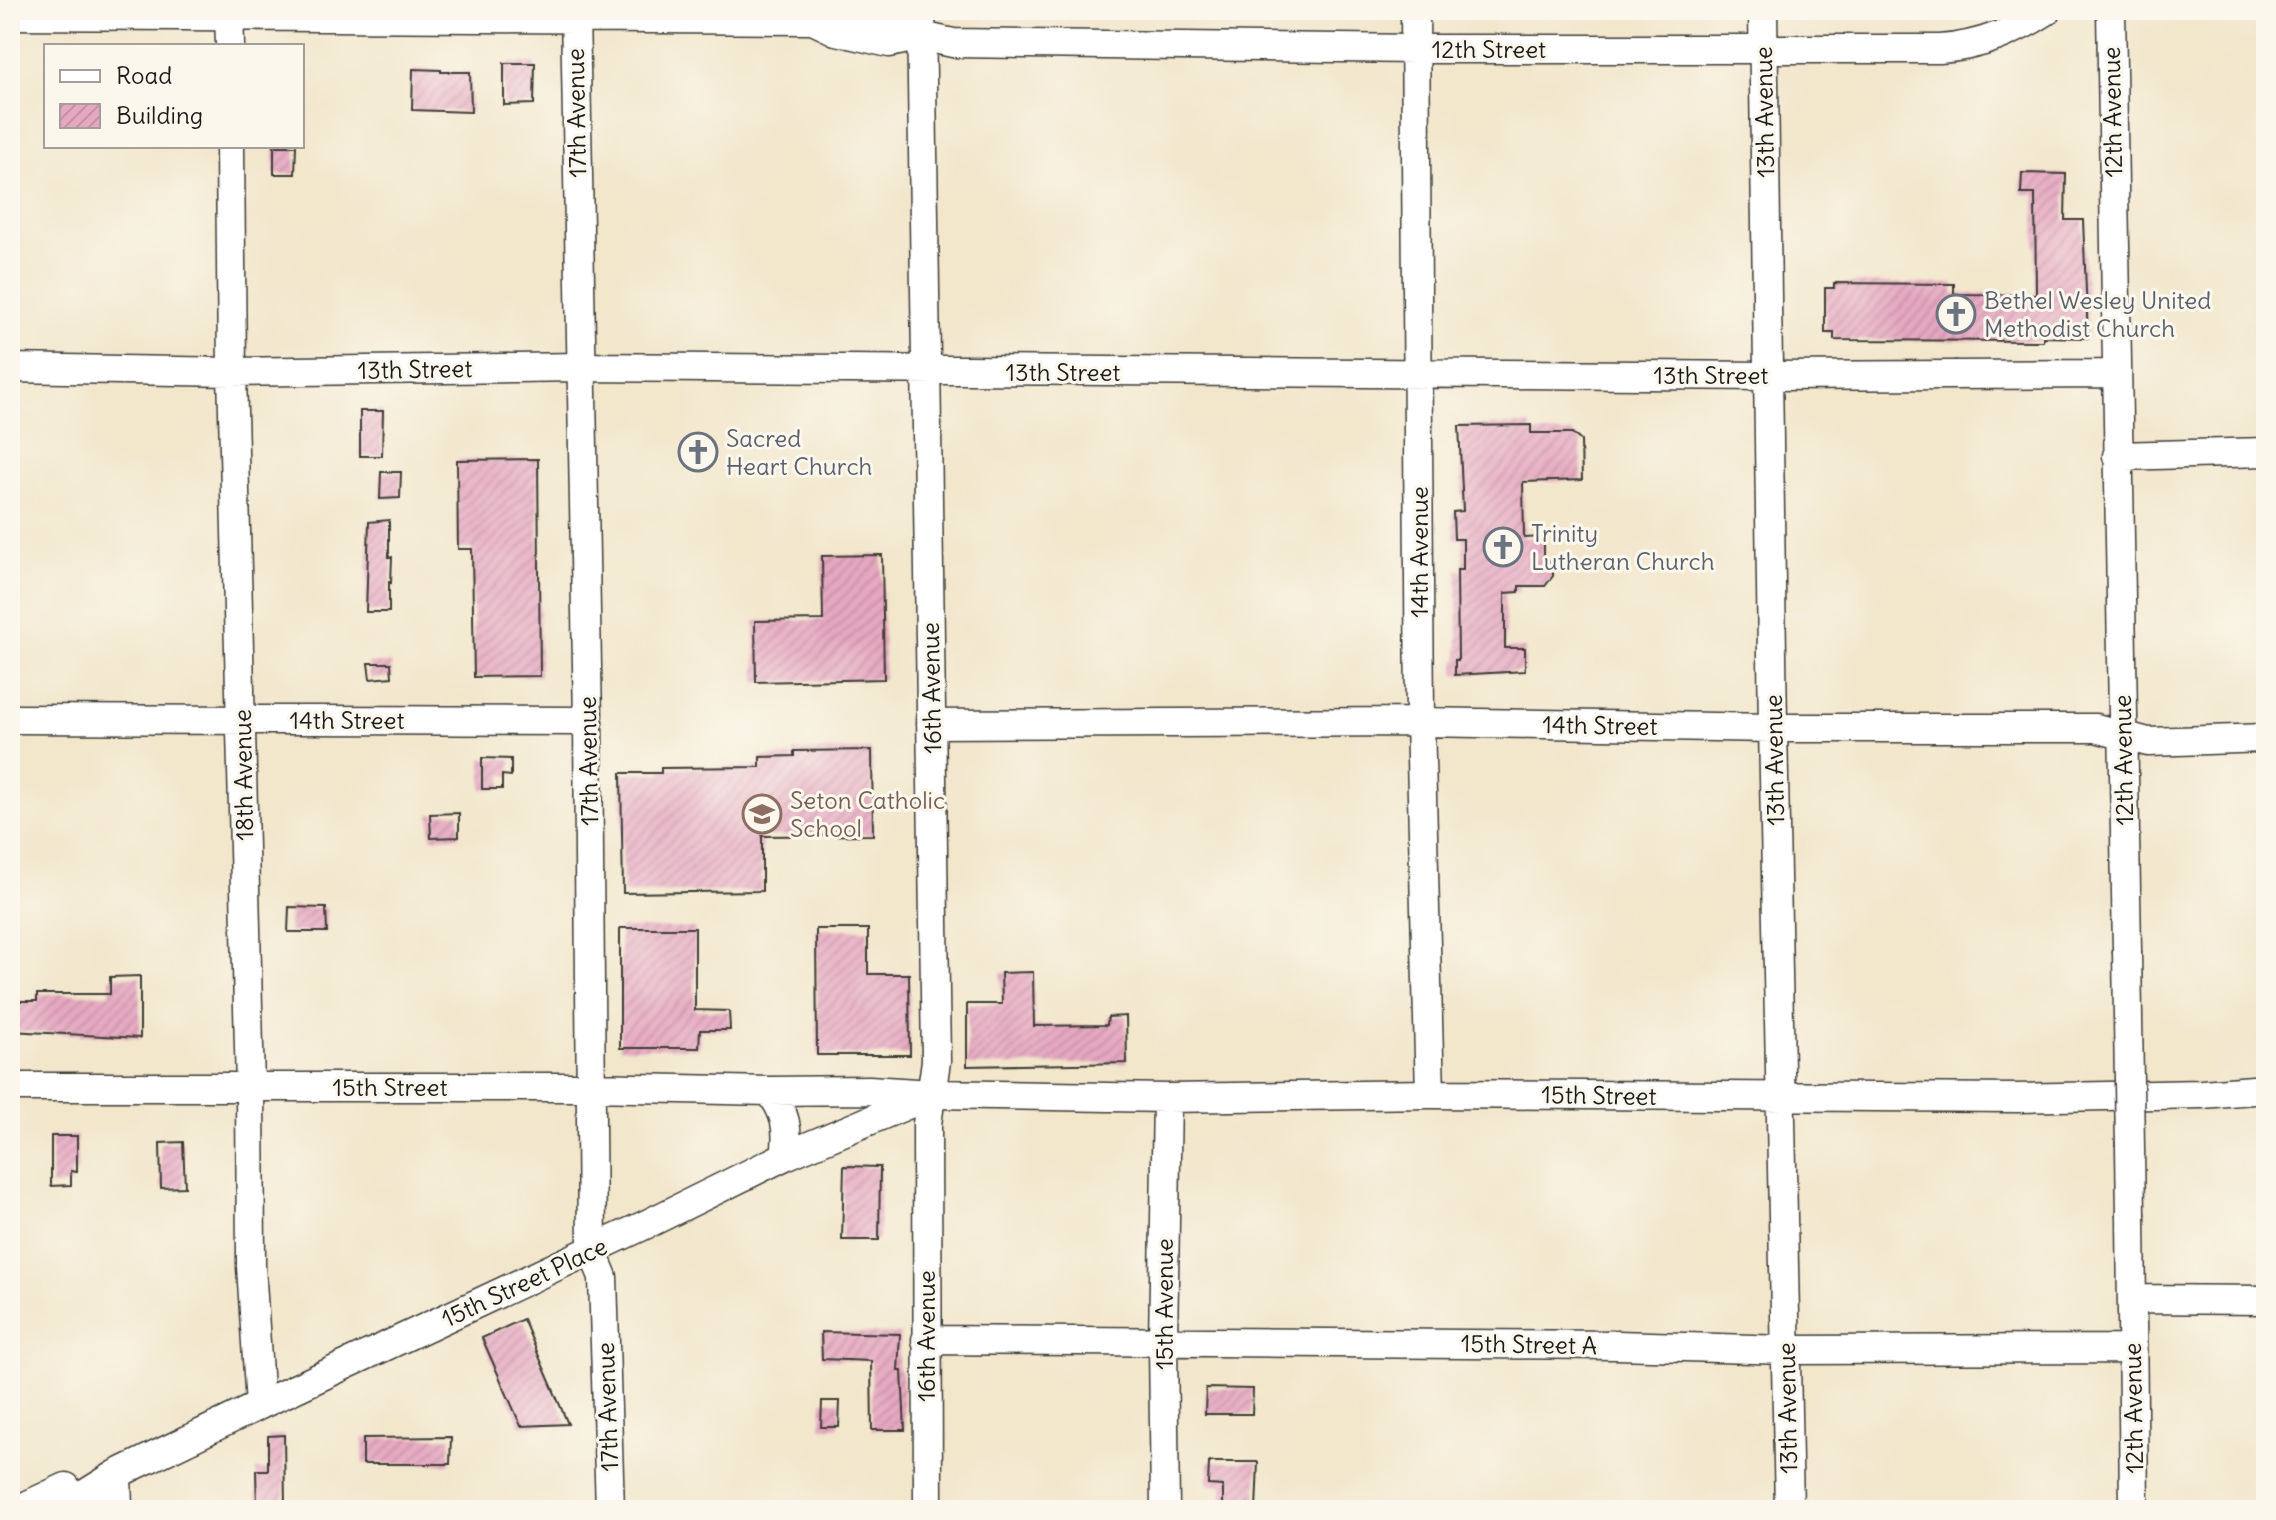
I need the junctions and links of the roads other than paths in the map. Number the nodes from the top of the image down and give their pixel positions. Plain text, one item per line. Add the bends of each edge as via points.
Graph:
1 (1415, 10) edge
2 (1763, 10) edge
3 (2048, 10) edge
4 (2111, 10) edge
5 (230, 13) edge
6 (10, 15) edge
7 (575, 15) edge
8 (921, 23) edge
9 (230, 44) edge
10 (1416, 49) junction
11 (1763, 49) junction
12 (230, 148) edge
13 (580, 367) junction
14 (10, 368) edge
15 (927, 371) junction
16 (232, 372) junction
17 (1417, 373) junction
18 (2116, 374) junction
19 (1768, 376) junction
20 (2266, 452) edge
21 (2117, 456) junction
22 (10, 719) edge
23 (242, 719) junction
24 (588, 721) junction
25 (1420, 722) junction
26 (931, 724) junction
27 (1773, 728) junction
28 (2123, 737) junction
29 (2266, 738) edge
30 (10, 1087) edge
31 (250, 1087) junction
32 (591, 1087) junction
33 (2266, 1089) edge
34 (769, 1091) junction
35 (932, 1094) junction
36 (1430, 1094) junction
37 (1782, 1097) junction
38 (1167, 1098) junction
39 (785, 1156) junction
40 (592, 1250) junction
41 (2132, 1299) junction
42 (2266, 1300) edge
43 (926, 1340) junction
44 (1163, 1341) junction
45 (2132, 1349) junction
46 (1786, 1350) junction
47 (260, 1405) junction
48 (117, 1474) junction
49 (17, 1510) edge
50 (52, 1510) edge
51 (118, 1510) edge
52 (610, 1510) edge
53 (928, 1510) edge
54 (1165, 1510) edge
55 (1789, 1510) edge
56 (2134, 1510) edge

1 - 10 street, 14th Avenue
2 - 11 street, 13th Avenue
3 - 11 street, 12th Street via 2004,35 1960,48
4 - 18 street, 12th Avenue
5 - 6 street, 12th Street
5 - 7 street, 12th Street
5 - 9 street
7 - 8 street, 12th Street via 813,20 837,14
7 - 13 street, 17th Avenue
8 - 10 street, 12th Street via 953,43
8 - 15 street, 16th Avenue
10 - 11 street, 12th Street
10 - 17 street, 14th Avenue
11 - 19 street, 13th Avenue
12 - 16 street, 18th Avenue
13 - 15 street, 13th Street
13 - 16 street, 13th Street
13 - 24 street, 17th Avenue
14 - 16 street, 13th Street
15 - 17 street, 13th Street
15 - 26 street, 16th Avenue
16 - 23 street, 18th Avenue
17 - 19 street, 13th Street
17 - 25 street, 14th Avenue
18 - 19 street, 13th Street
18 - 21 street, 12th Avenue
19 - 27 street, 13th Avenue
20 - 21 street
21 - 28 street, 12th Avenue
22 - 23 street, 14th Street
23 - 24 street, 14th Street
23 - 31 street, 18th Avenue
24 - 32 street, 17th Avenue
25 - 26 street, 14th Street
25 - 27 street, 14th Street
25 - 36 street, 14th Avenue
26 - 35 street, 16th Avenue via 936,1061
27 - 28 street, 14th Street via 2096,728
27 - 37 street, 13th Avenue
28 - 29 street, 14th Street via 2148,742
28 - 41 street, 12th Avenue, bridge
30 - 31 street, 15th Street
31 - 32 street, 15th Street
31 - 47 street, 18th Avenue via 251,1266
32 - 34 street, 15th Street
32 - 40 street, 17th Avenue
33 - 37 street, 15th Street via 2017,1098
34 - 35 street, 15th Street
34 - 39 street via 785,1119
35 - 38 street, 15th Street
35 - 39 street, 15th Street Place
35 - 43 street, 16th Avenue via 927,1124
36 - 37 street, 15th Street
36 - 38 street, 15th Street
37 - 46 street, 13th Avenue
38 - 44 street, 15th Avenue
39 - 40 street, 15th Street Place
40 - 47 street, 15th Street Place
40 - 52 street, 17th Avenue via 603,1277
41 - 42 street
41 - 45 street, 12th Avenue
43 - 44 street, 15th Street A
43 - 53 street, 16th Avenue
44 - 46 street, 15th Street A
44 - 54 street, 15th Avenue
45 - 46 street, 15th Street A
45 - 56 street, 12th Avenue
46 - 55 street, 13th Avenue
47 - 48 street, 15th Street Place
48 - 49 street, 15th Street Place via 80,1480
48 - 50 street, 15th Street Place
48 - 51 street

